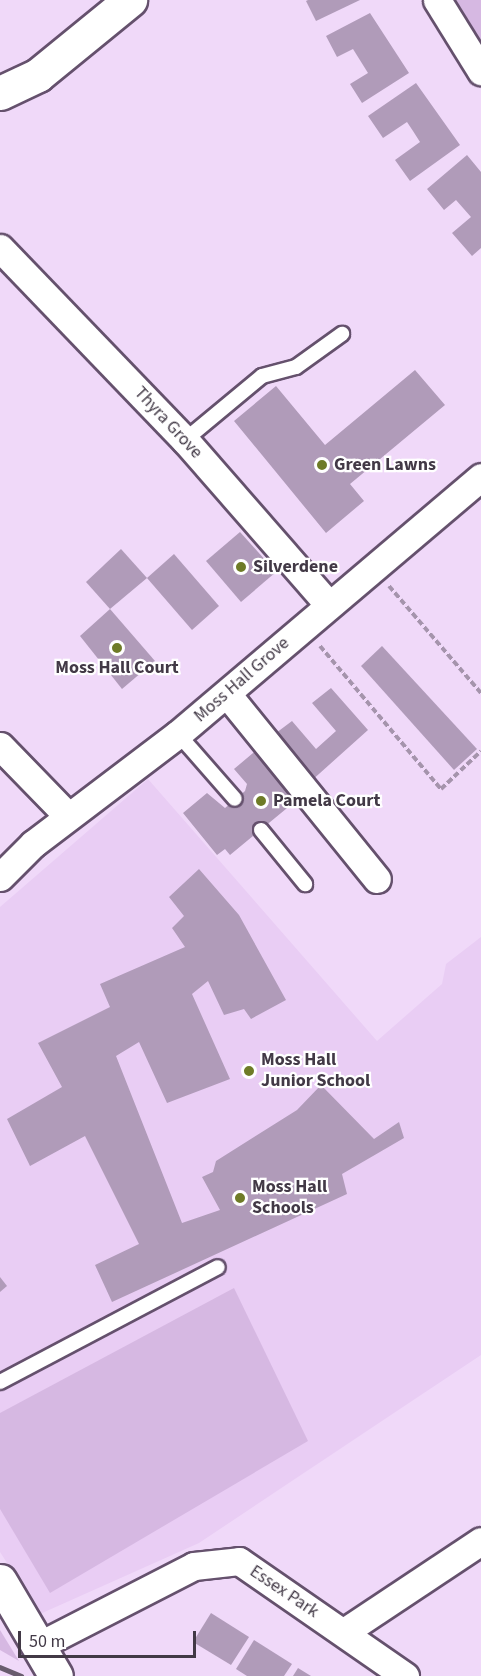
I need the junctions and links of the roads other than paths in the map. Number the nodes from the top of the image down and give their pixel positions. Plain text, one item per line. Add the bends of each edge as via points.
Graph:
1 (129, 0) edge
2 (437, 0) edge
3 (481, 71) edge
4 (0, 93) edge
5 (0, 248) edge
6 (342, 334) dead end
7 (185, 440) junction
8 (481, 477) edge
9 (329, 605) junction
10 (227, 694) junction
11 (178, 735) junction
12 (0, 746) edge
13 (235, 799) dead end
14 (67, 816) junction
15 (261, 830) dead end
16 (0, 877) edge
17 (377, 879) dead end
18 (305, 884) dead end
19 (218, 1268) dead end
20 (0, 1382) edge
21 (481, 1541) edge
22 (0, 1581) edge
23 (344, 1632) junction
24 (48, 1662) edge
25 (405, 1676) edge

1 - 4 street via 38,75
2 - 3 street
5 - 7 street, Thyra Grove
6 - 7 lane via 296,367 262,376
7 - 9 street, Thyra Grove
8 - 9 street, Moss Hall Grove
9 - 10 street, Moss Hall Grove
10 - 11 street, Moss Hall Grove
10 - 17 street
11 - 13 lane
11 - 14 street, Moss Hall Grove
12 - 14 street
14 - 16 street, Moss Hall Grove
15 - 18 lane
19 - 20 lane
21 - 23 street
22 - 24 street
23 - 24 street, Essex Park via 239,1561 194,1566
23 - 25 street, Essex Park

